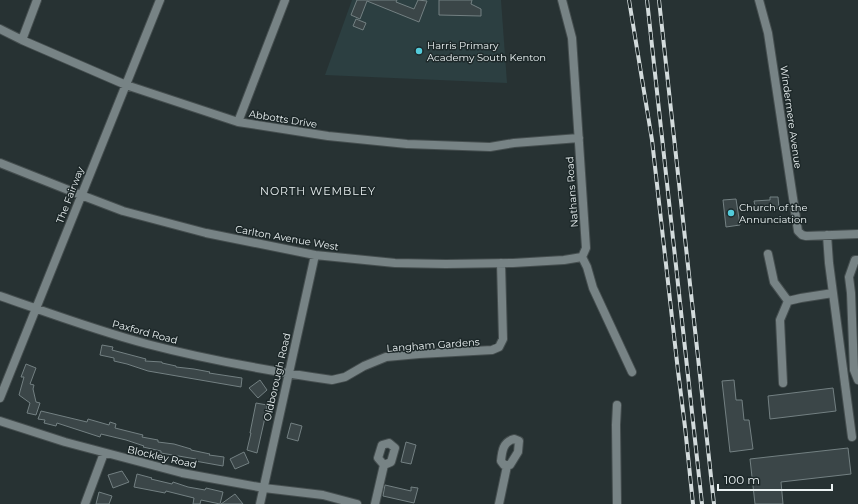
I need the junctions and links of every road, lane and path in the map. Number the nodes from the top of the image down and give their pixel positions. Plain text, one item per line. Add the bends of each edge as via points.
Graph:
1 (37, 0) edge
2 (160, 0) edge
3 (285, 0) edge
4 (562, 0) edge
5 (759, 0) edge
6 (0, 29) edge
7 (22, 40) junction
8 (126, 85) junction
9 (238, 122) junction
10 (579, 138) junction
11 (0, 162) edge
12 (80, 195) junction
13 (858, 234) edge
14 (827, 235) junction
15 (768, 254) dead end
16 (315, 255) junction
17 (582, 257) junction
18 (858, 260) edge
19 (501, 264) junction
20 (833, 293) junction
21 (0, 296) edge
22 (788, 301) junction
23 (36, 309) junction
24 (632, 372) dead end
25 (289, 374) junction
26 (858, 380) edge
27 (783, 383) dead end
28 (0, 398) edge
29 (617, 405) dead end
30 (0, 421) edge
31 (852, 437) dead end
32 (104, 453) junction
33 (384, 465) dead end
34 (507, 466) dead end
35 (264, 488) junction
36 (85, 504) edge
37 (260, 504) edge
38 (357, 504) edge
39 (375, 504) edge
40 (498, 504) edge
41 (617, 504) edge

1 - 7 street
2 - 8 street, The Fairway
3 - 9 street
4 - 10 street, Nathans Road via 572,38
5 - 14 street, Windermere Avenue via 768,33 796,228 802,235
6 - 7 street, Abbotts Drive
7 - 8 street, Abbotts Drive
8 - 9 street, Abbotts Drive
8 - 12 street, The Fairway
9 - 10 street, Abbotts Drive via 328,136 407,144 490,147
10 - 17 street, Nathans Road via 586,248
11 - 12 street, Carlton Avenue West
12 - 16 street, Carlton Avenue West via 179,227
12 - 23 street, The Fairway
13 - 14 street
14 - 20 street
15 - 22 street via 774,282
16 - 19 street, Carlton Avenue West via 395,263
16 - 25 street, Oldborough Road
17 - 19 street, Carlton Avenue West
17 - 24 street via 593,288
18 - 26 street via 855,260 849,277 854,370
19 - 25 street, Langham Gardens via 503,339 499,347 492,350 386,357 364,366 345,378 332,380
20 - 22 street
20 - 31 street
21 - 23 street, Paxford Road
22 - 27 street via 780,320
23 - 25 street, Paxford Road via 147,344 194,356
23 - 28 street, The Fairway
25 - 35 street, Oldborough Road
29 - 41 street
30 - 32 street, Blockley Road
32 - 35 street, Blockley Road via 182,473
32 - 36 street
33 - 39 street
34 - 40 street
35 - 37 street, Oldborough Road
35 - 38 street, Blockley Road via 323,495

